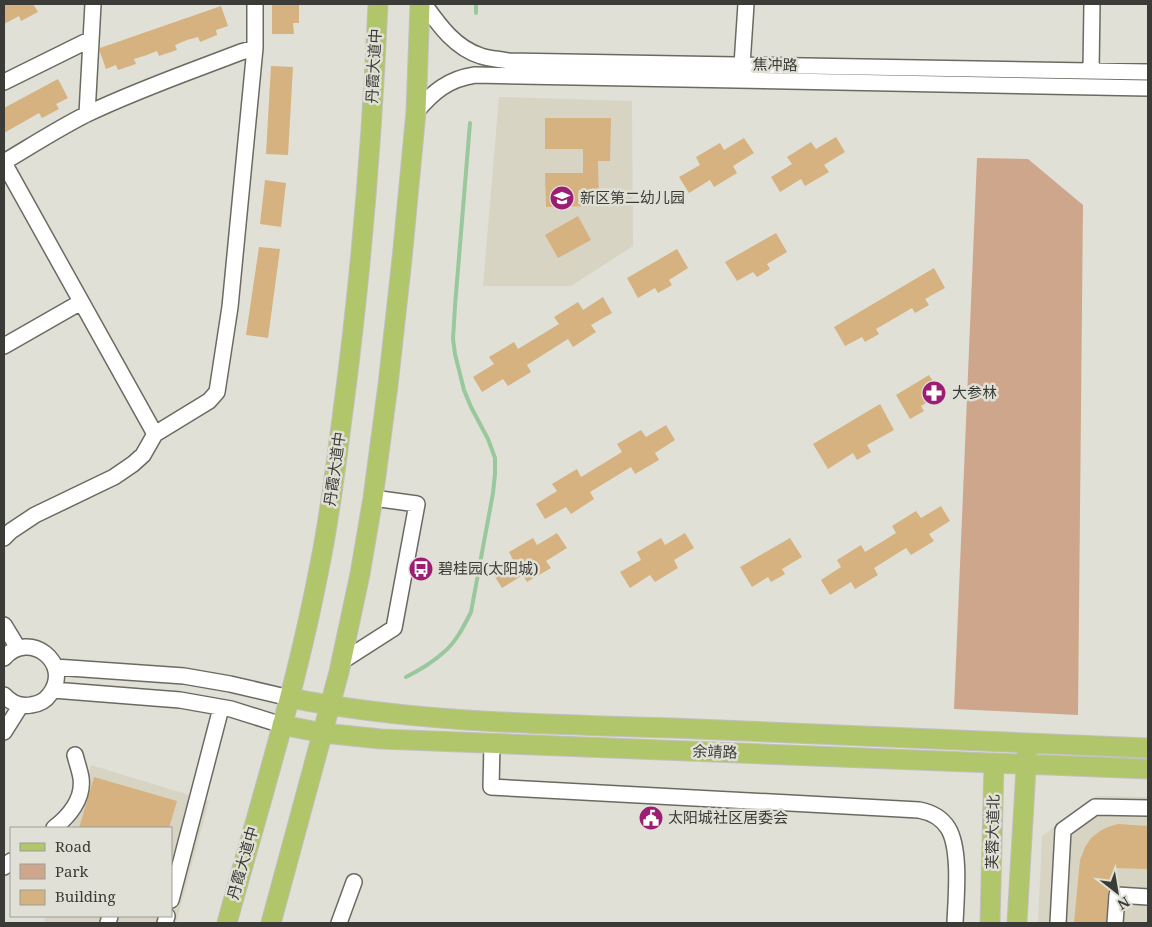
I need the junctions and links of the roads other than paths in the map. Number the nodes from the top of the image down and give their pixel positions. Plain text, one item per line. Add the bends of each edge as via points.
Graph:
1 (255, 4) edge
2 (378, 4) edge
3 (422, 4) edge
4 (746, 4) edge
5 (1092, 4) edge
6 (96, 5) edge
7 (91, 39) junction
8 (255, 48) junction
9 (742, 65) junction
10 (1091, 71) junction
11 (1148, 72) edge
12 (4, 82) edge
13 (1148, 88) edge
14 (416, 112) junction
15 (87, 114) junction
16 (4, 162) edge
17 (81, 302) junction
18 (4, 346) edge
19 (155, 434) junction
20 (373, 498) junction
21 (4, 538) edge
22 (4, 625) edge
23 (18, 648) junction
24 (4, 658) edge
25 (341, 662) junction
26 (55, 667) junction
27 (53, 690) junction
28 (4, 695) edge
29 (290, 698) junction
30 (20, 705) junction
31 (330, 706) junction
32 (221, 708) junction
33 (282, 725) junction
34 (4, 732) edge
35 (323, 733) junction
36 (995, 741) junction
37 (1028, 743) junction
38 (492, 744) junction
39 (1148, 748) edge
40 (75, 755) dead end
41 (994, 763) junction
42 (1026, 764) junction
43 (1148, 769) edge
44 (1148, 808) edge
45 (55, 827) edge
46 (177, 856) edge
47 (354, 882) dead end
48 (172, 893) edge
49 (1148, 897) edge
50 (227, 923) edge
51 (270, 923) edge
52 (339, 923) edge
53 (955, 923) edge
54 (990, 923) edge
55 (1017, 923) edge
56 (1058, 923) edge
57 (1115, 923) edge

1 - 8 street
2 - 29 main road, 丹霞大道中 via 361,260 347,385 319,569
3 - 9 street, 焦冲路 via 451,38 469,51 491,58 508,61
3 - 14 main road
4 - 9 street
5 - 10 street
6 - 7 street
7 - 12 street
7 - 15 street
8 - 15 street via 138,91
8 - 19 street via 230,307 217,392 209,402
9 - 10 street, 焦冲路
10 - 11 street, 焦冲路
13 - 14 street, 焦冲路 via 475,75 440,88
14 - 20 main road
15 - 16 street
16 - 17 street
17 - 18 street
17 - 19 street
19 - 21 street via 143,455 133,464 114,477 35,515
20 - 25 main road
20 - 25 street via 417,504 394,628
22 - 23 street
23 - 24 street
23 - 26 street via 41,650
25 - 31 main road
26 - 27 street via 57,675
26 - 29 street via 184,676
27 - 30 street via 36,705
27 - 32 street via 180,700
28 - 30 street
29 - 31 main road, 余靖路
29 - 33 main road, 丹霞大道中
30 - 34 street
31 - 35 main road
31 - 36 main road, 余靖路 via 494,721
32 - 33 street
32 - 46 street
33 - 35 main road, 余靖路
33 - 50 main road, 丹霞大道中
35 - 38 main road, 余靖路
35 - 51 main road
36 - 37 main road, 余靖路
36 - 41 street, 芙蓉大道北
37 - 39 main road, 余靖路
37 - 42 main road, 芙蓉大道北
38 - 41 main road, 余靖路
38 - 53 street via 490,787 929,812 948,827 953,839 956,852
40 - 45 street via 81,777 80,793 68,815
41 - 42 main road, 余靖路
41 - 54 main road, 芙蓉大道北
42 - 43 main road, 余靖路
42 - 55 main road, 芙蓉大道北
44 - 56 street via 1095,807 1062,830
46 - 48 street
47 - 52 street
49 - 57 street via 1118,896

